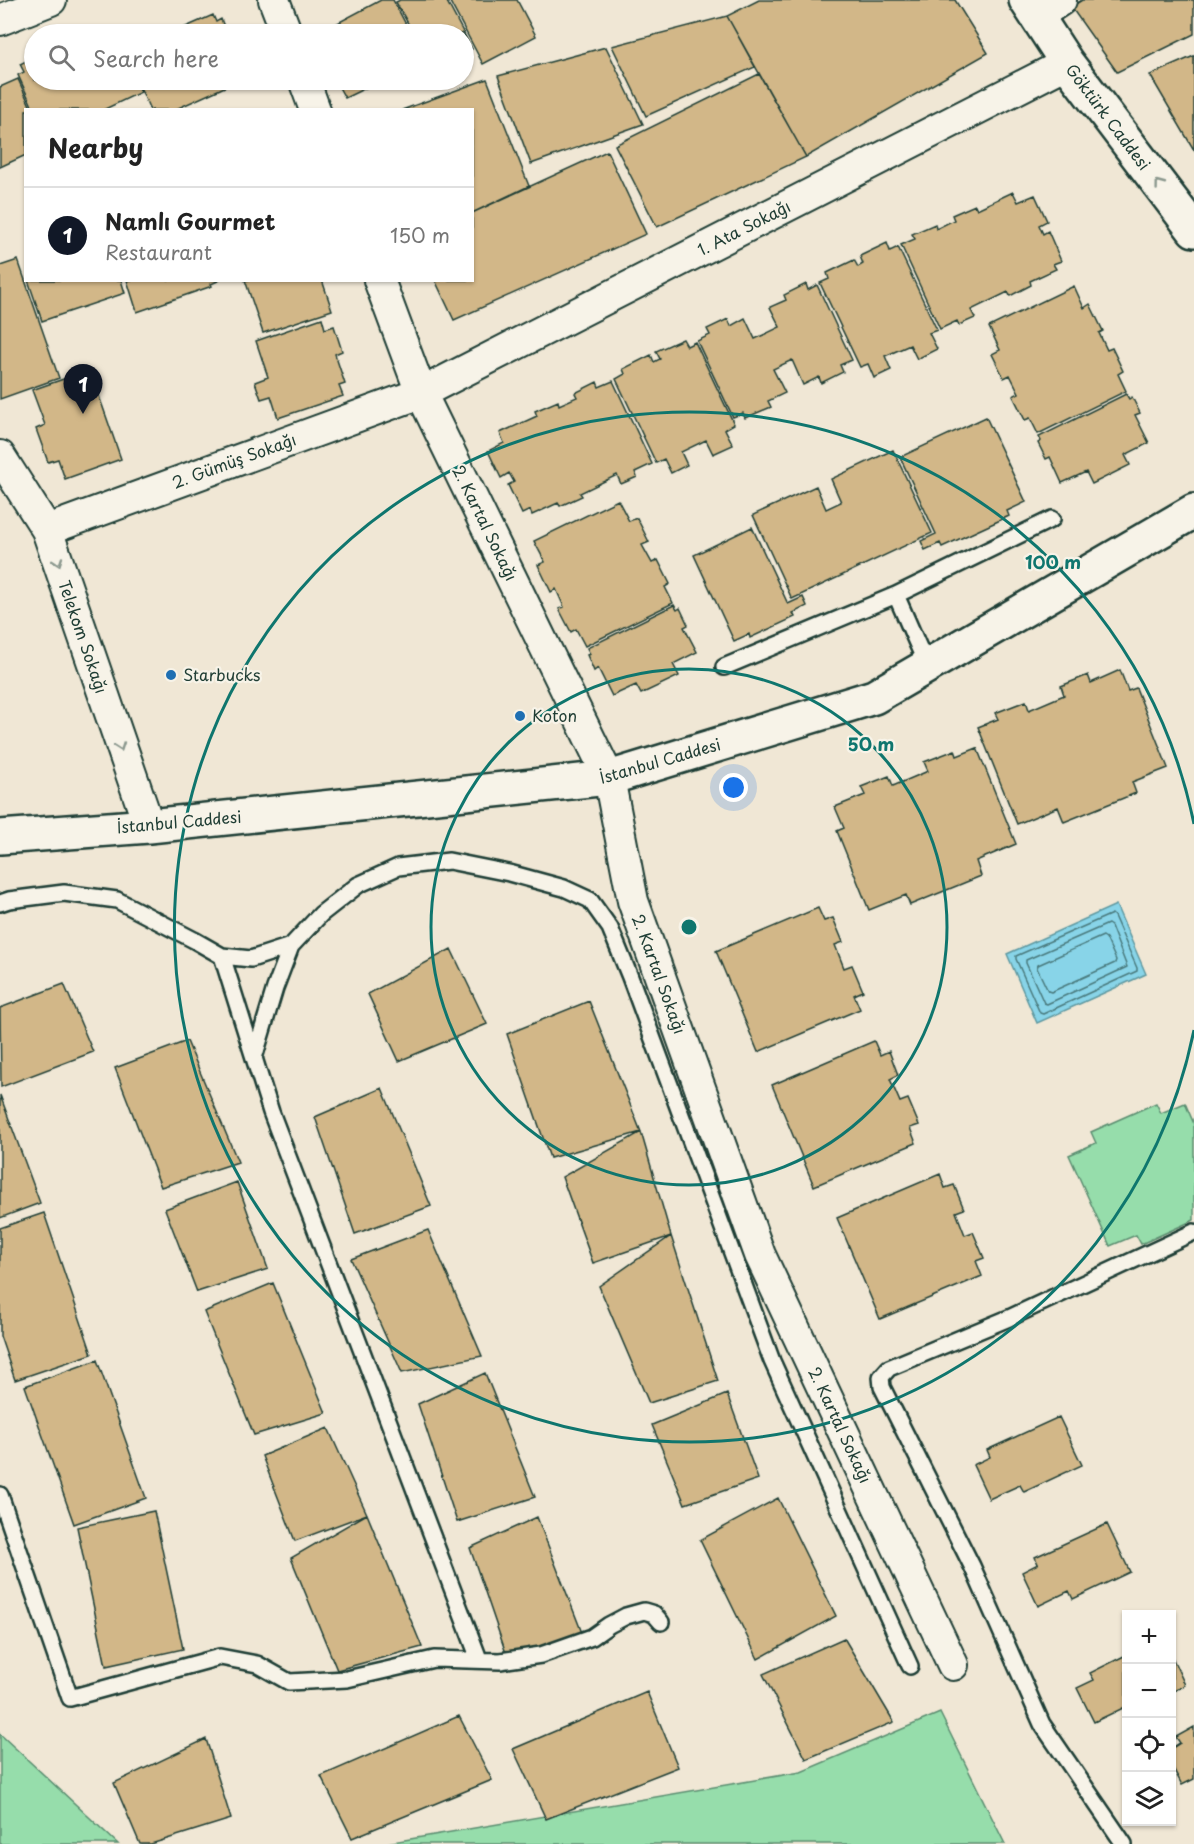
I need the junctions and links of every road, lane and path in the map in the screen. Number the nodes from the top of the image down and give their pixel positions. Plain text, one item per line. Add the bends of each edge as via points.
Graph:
1 (51, 0) edge
2 (274, 0) edge
3 (1041, 5) edge
4 (0, 20) edge
5 (283, 24) edge
6 (1067, 63) junction
7 (308, 90) edge
8 (314, 108) edge
9 (1194, 231) edge
10 (380, 282) edge
11 (421, 393) junction
12 (0, 456) edge
13 (1194, 511) edge
14 (1052, 519) dead end
15 (47, 530) junction
16 (896, 595) junction
17 (724, 666) dead end
18 (927, 666) junction
19 (609, 778) junction
20 (149, 826) junction
21 (0, 837) edge
22 (0, 903) edge
23 (291, 946) junction
24 (222, 956) junction
25 (254, 1058) junction
26 (1194, 1232) edge
27 (0, 1496) edge
28 (661, 1622) dead end
29 (479, 1659) junction
30 (953, 1665) dead end
31 (910, 1666) dead end
32 (1124, 1844) edge

1 - 4 street
2 - 5 street
3 - 6 main road, Göktürk Caddesi
9 -> 6 main road, Göktürk Caddesi
6 - 11 street, 1. Ata Sokağı
7 - 8 street
10 - 11 street, 2. Kartal Sokağı
11 - 15 street, 2. Gümüş Sokağı
11 - 19 street, 2. Kartal Sokağı
12 - 15 street, Telekom Sokağı
13 - 18 main road, İstanbul Caddesi
14 - 16 lane
15 -> 20 street, Telekom Sokağı
16 - 17 lane
16 - 18 lane
18 - 19 main road, İstanbul Caddesi via 874,697
19 - 20 main road, İstanbul Caddesi
19 - 30 street, 2. Kartal Sokağı via 633,901 760,1254
20 - 21 main road, İstanbul Caddesi
22 - 24 lane via 64,893 117,900
23 - 24 lane via 251,959
23 - 25 lane
23 - 31 lane via 321,914 358,885 398,867 449,861 564,888 591,900 610,928 630,977 772,1361
24 - 25 lane
25 - 29 lane via 271,1112
26 - 32 lane via 890,1368 881,1377 882,1387 972,1566 1042,1724
27 - 29 lane via 70,1698 220,1657 257,1664 289,1682 347,1679 434,1659
28 - 29 lane via 644,1611 626,1616 592,1637 541,1655 500,1661

